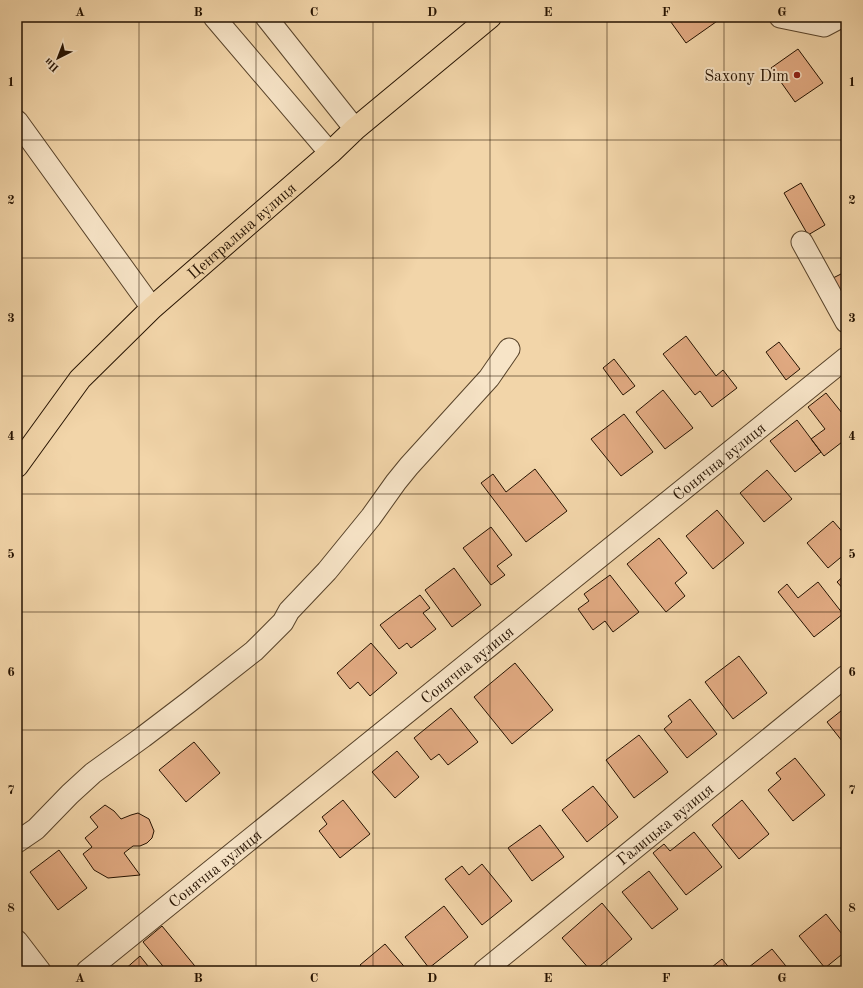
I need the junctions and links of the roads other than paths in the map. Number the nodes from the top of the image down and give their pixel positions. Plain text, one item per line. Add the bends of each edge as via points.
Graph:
1 (214, 17) edge
2 (266, 17) edge
3 (490, 17) edge
4 (780, 17) edge
5 (841, 17) edge
6 (17, 121) edge
7 (355, 129) junction
8 (330, 153) junction
9 (802, 242) dead end
10 (152, 308) junction
11 (846, 322) edge
12 (509, 349) dead end
13 (846, 358) edge
14 (17, 466) edge
15 (846, 676) edge
16 (17, 842) edge
17 (17, 941) edge
18 (40, 971) edge
19 (87, 971) edge
20 (484, 971) edge

1 - 8 street
2 - 7 street
3 - 7 main road, Центральна вулиця
4 - 5 street via 824,26
6 - 10 street
7 - 8 main road, Центральна вулиця
8 - 10 main road, Центральна вулиця
9 - 11 street
10 - 14 main road, Центральна вулиця via 80,379
12 - 16 street via 489,378 409,466 327,571 289,611 283,622 254,651 143,738 93,773 36,829
13 - 19 street, Сонячна вулиця
15 - 20 street, Галицька вулиця
17 - 18 street

